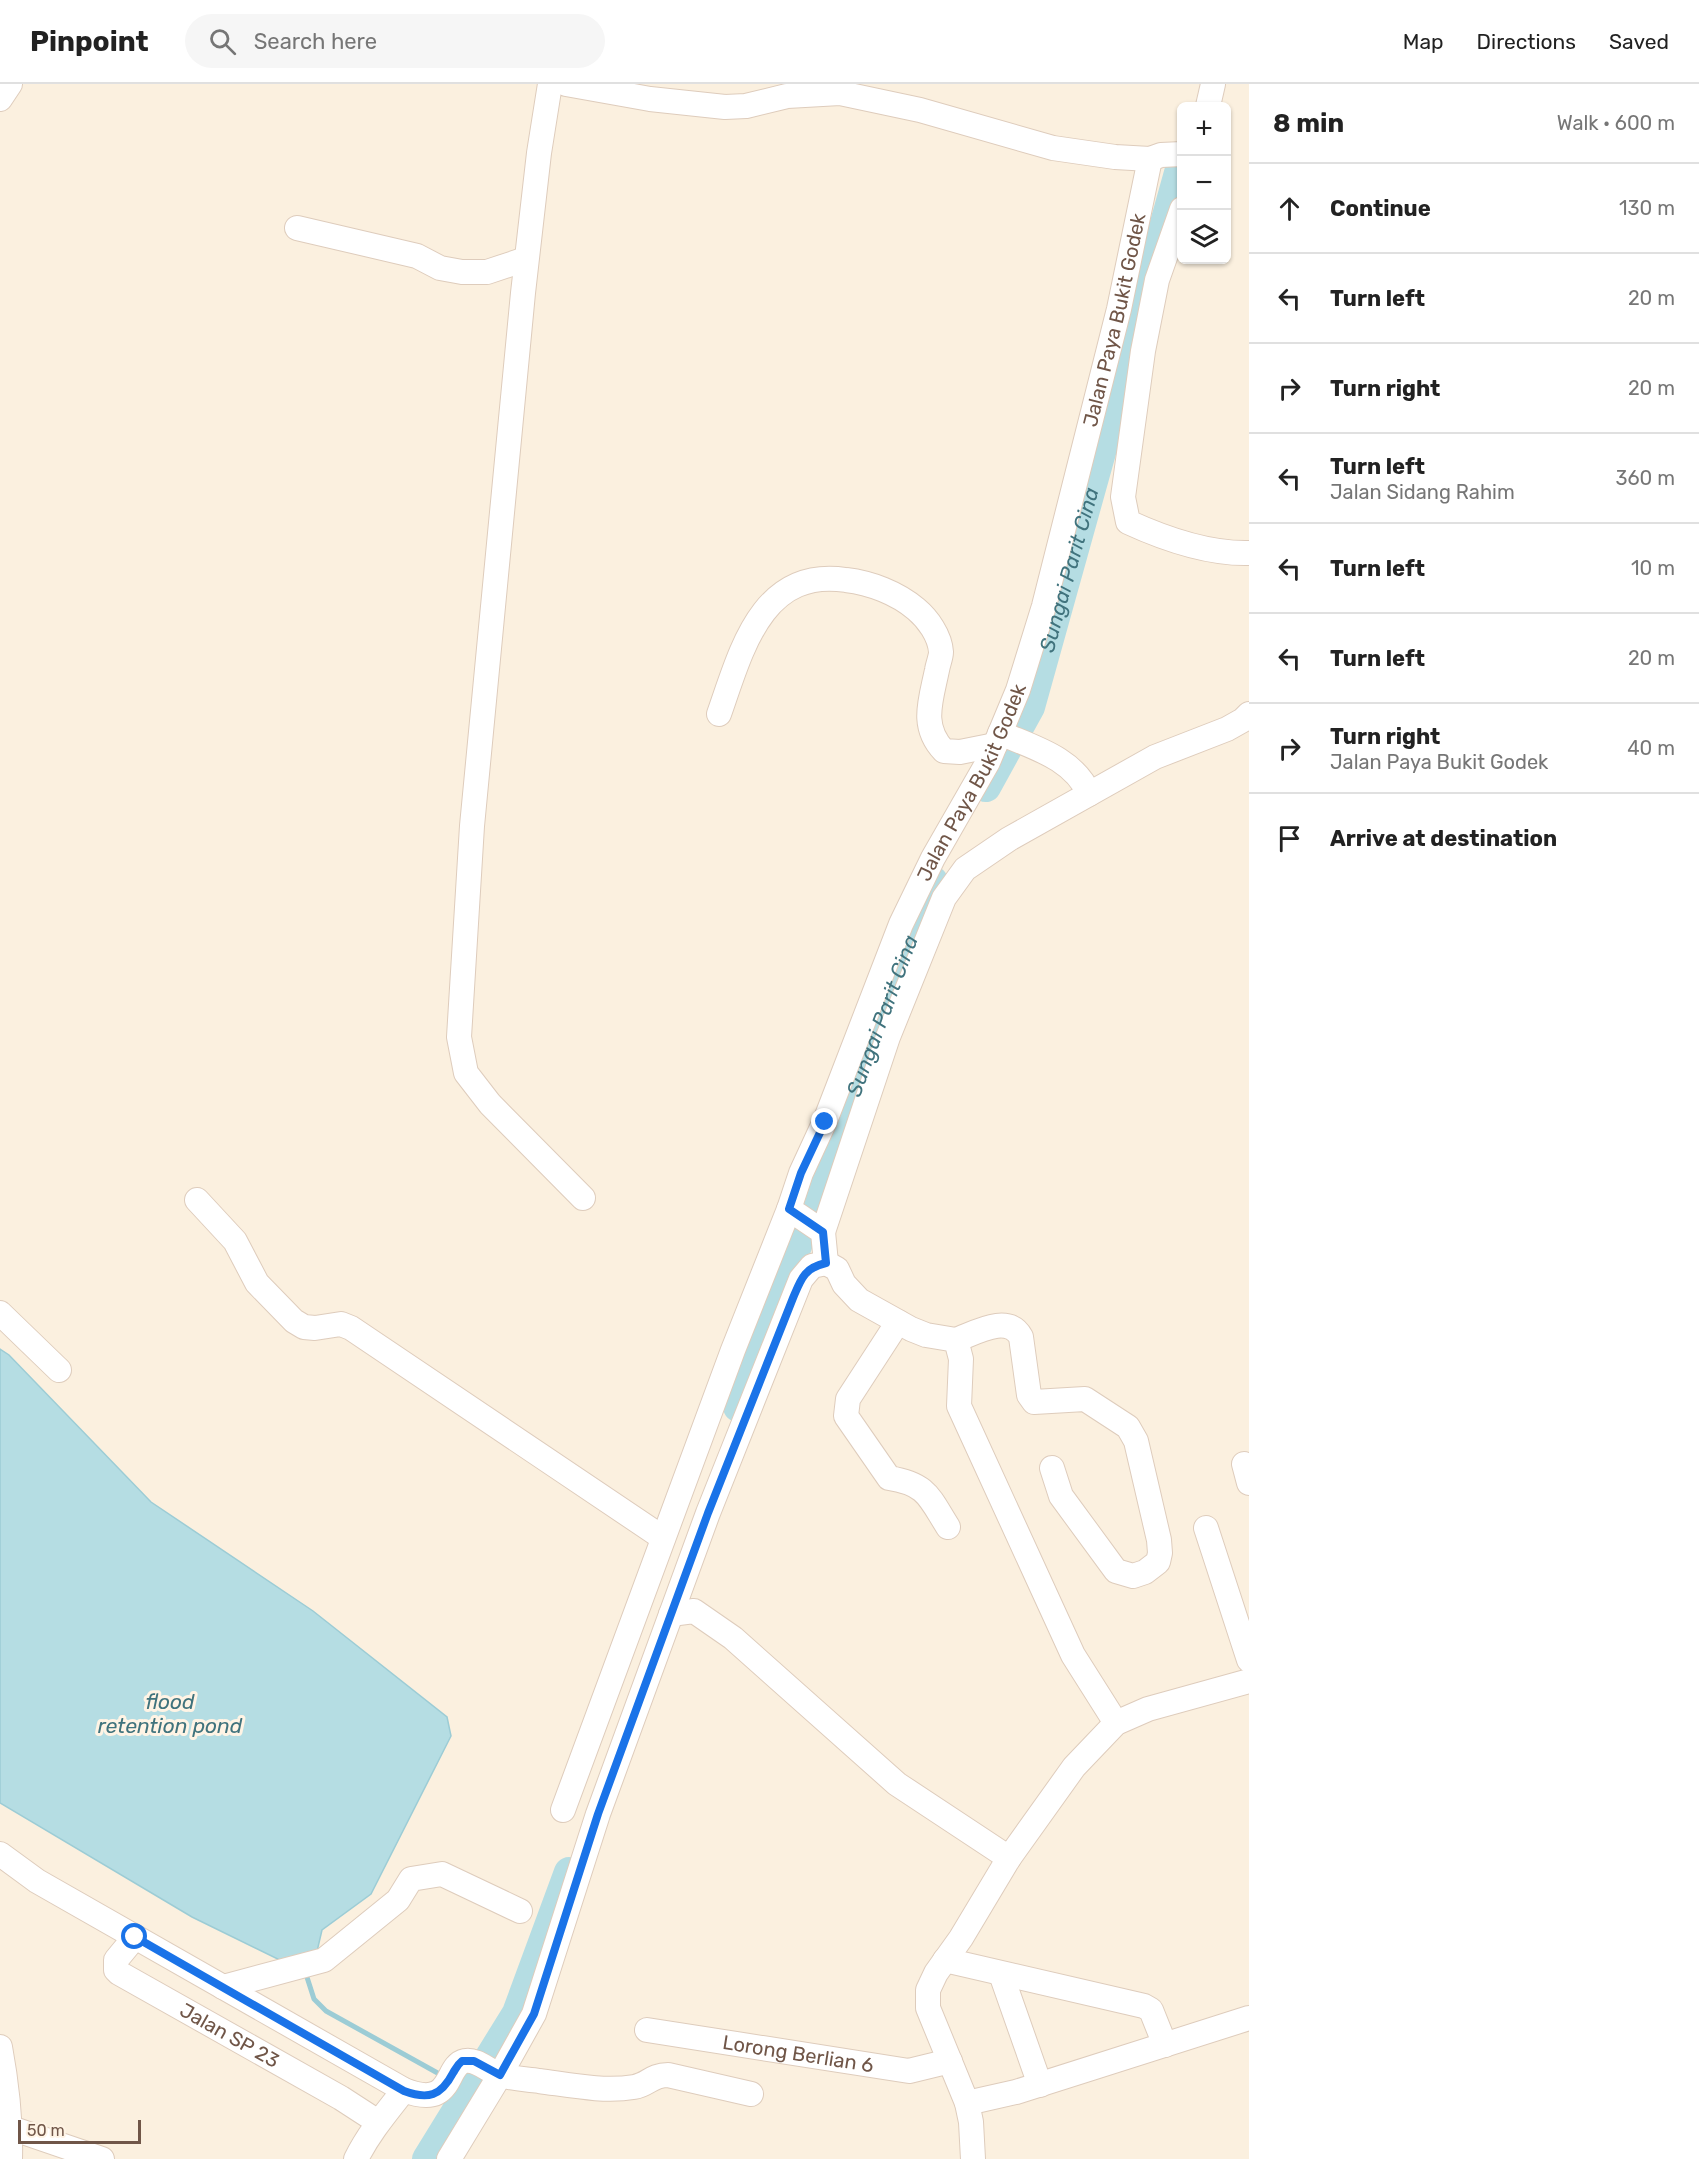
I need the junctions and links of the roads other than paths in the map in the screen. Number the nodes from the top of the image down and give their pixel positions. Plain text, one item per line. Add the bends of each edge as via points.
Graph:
1 (10, 84) edge
2 (550, 84) edge
3 (566, 84) edge
4 (1213, 84) edge
5 (0, 99) edge
6 (1209, 102) edge
7 (1164, 156) edge
8 (1182, 210) edge
9 (297, 228) dead end
10 (526, 259) junction
11 (1249, 553) edge
12 (719, 714) dead end
13 (1249, 714) edge
14 (1008, 740) junction
15 (1086, 787) junction
16 (583, 1198) dead end
17 (197, 1200) dead end
18 (791, 1211) junction
19 (824, 1245) junction
20 (0, 1313) edge
21 (898, 1322) junction
22 (956, 1340) junction
23 (59, 1370) dead end
24 (1052, 1468) dead end
25 (948, 1527) dead end
26 (1206, 1528) dead end
27 (663, 1538) junction
28 (671, 1614) junction
29 (1249, 1660) edge
30 (1249, 1681) edge
31 (1116, 1723) junction
32 (563, 1810) dead end
33 (0, 1854) edge
34 (1010, 1858) junction
35 (520, 1911) dead end
36 (135, 1937) junction
37 (945, 1960) junction
38 (1001, 1974) junction
39 (223, 1987) junction
40 (1249, 2018) edge
41 (647, 2030) dead end
42 (1165, 2045) junction
43 (0, 2047) edge
44 (950, 2061) junction
45 (489, 2069) junction
46 (1040, 2085) junction
47 (404, 2091) junction
48 (751, 2094) dead end
49 (968, 2103) junction
50 (378, 2122) junction
51 (11, 2128) junction
52 (9, 2159) edge
53 (102, 2159) edge
54 (356, 2159) edge
55 (449, 2159) edge
56 (973, 2159) edge

1 - 5 street
2 - 10 street
3 - 7 street via 725,107 787,96 840,93 920,110 1053,148 1114,157
4 - 6 street
7 - 14 street, Jalan Paya Bukit Godek via 1119,309
8 - 11 street via 1157,280 1123,497 1128,522 1160,537 1226,552
9 - 10 street via 417,256 440,268 462,272 488,272
10 - 16 street via 472,826 459,1037 466,1073 472,1081
12 - 14 street via 740,657 771,602 789,588 812,580 838,579 890,592 917,609 933,628 941,652 929,711 930,730 944,751 960,752
13 - 15 street via 1227,729
14 - 15 street via 1046,751
14 - 18 street, Jalan Paya Bukit Godek via 988,762 933,858 902,924 825,1122 801,1173
15 - 19 street via 965,869 944,898 888,1037
17 - 27 street via 235,1241 256,1283 294,1321 304,1327 341,1324 351,1328
18 - 19 street
18 - 27 street, Jalan Paya Bukit Godek via 733,1350
19 - 21 street via 844,1284 859,1300
19 - 28 street via 801,1279
20 - 23 street
21 - 22 street via 926,1335
21 - 25 street via 848,1399 846,1416 889,1478 908,1481 926,1491
22 - 24 street via 984,1329 1011,1325 1021,1336 1029,1395 1034,1402 1085,1399 1128,1427 1136,1441 1159,1540 1158,1562 1134,1576 1116,1571 1061,1496
22 - 31 street via 961,1359 959,1406 1073,1655
26 - 29 street
27 - 32 street, Jalan Paya Bukit Godek
28 - 34 street via 694,1611 733,1638 897,1784
28 - 45 street via 598,1814 534,2014
30 - 31 street via 1148,1709
31 - 34 street via 1074,1767
33 - 36 street via 37,1881
34 - 37 street
35 - 39 street via 442,1874 411,1879 398,1900 324,1960
36 - 39 street
36 - 50 street, Jalan SP 23 via 116,1960 118,1973
37 - 38 street
37 - 44 street via 928,1990 928,2008
38 - 42 street via 1144,2006 1151,2010
38 - 46 street
39 - 47 street
40 - 42 street
41 - 44 street, Lorong Berlian 6 via 909,2071
42 - 46 street
43 - 51 street
44 - 49 street
45 - 47 street via 462,2061 439,2092 418,2096
45 - 48 street via 608,2089 637,2087 657,2075 668,2075
45 - 55 street
46 - 49 street
47 - 50 street
49 - 56 street
50 - 54 street
51 - 52 street
51 - 53 street

